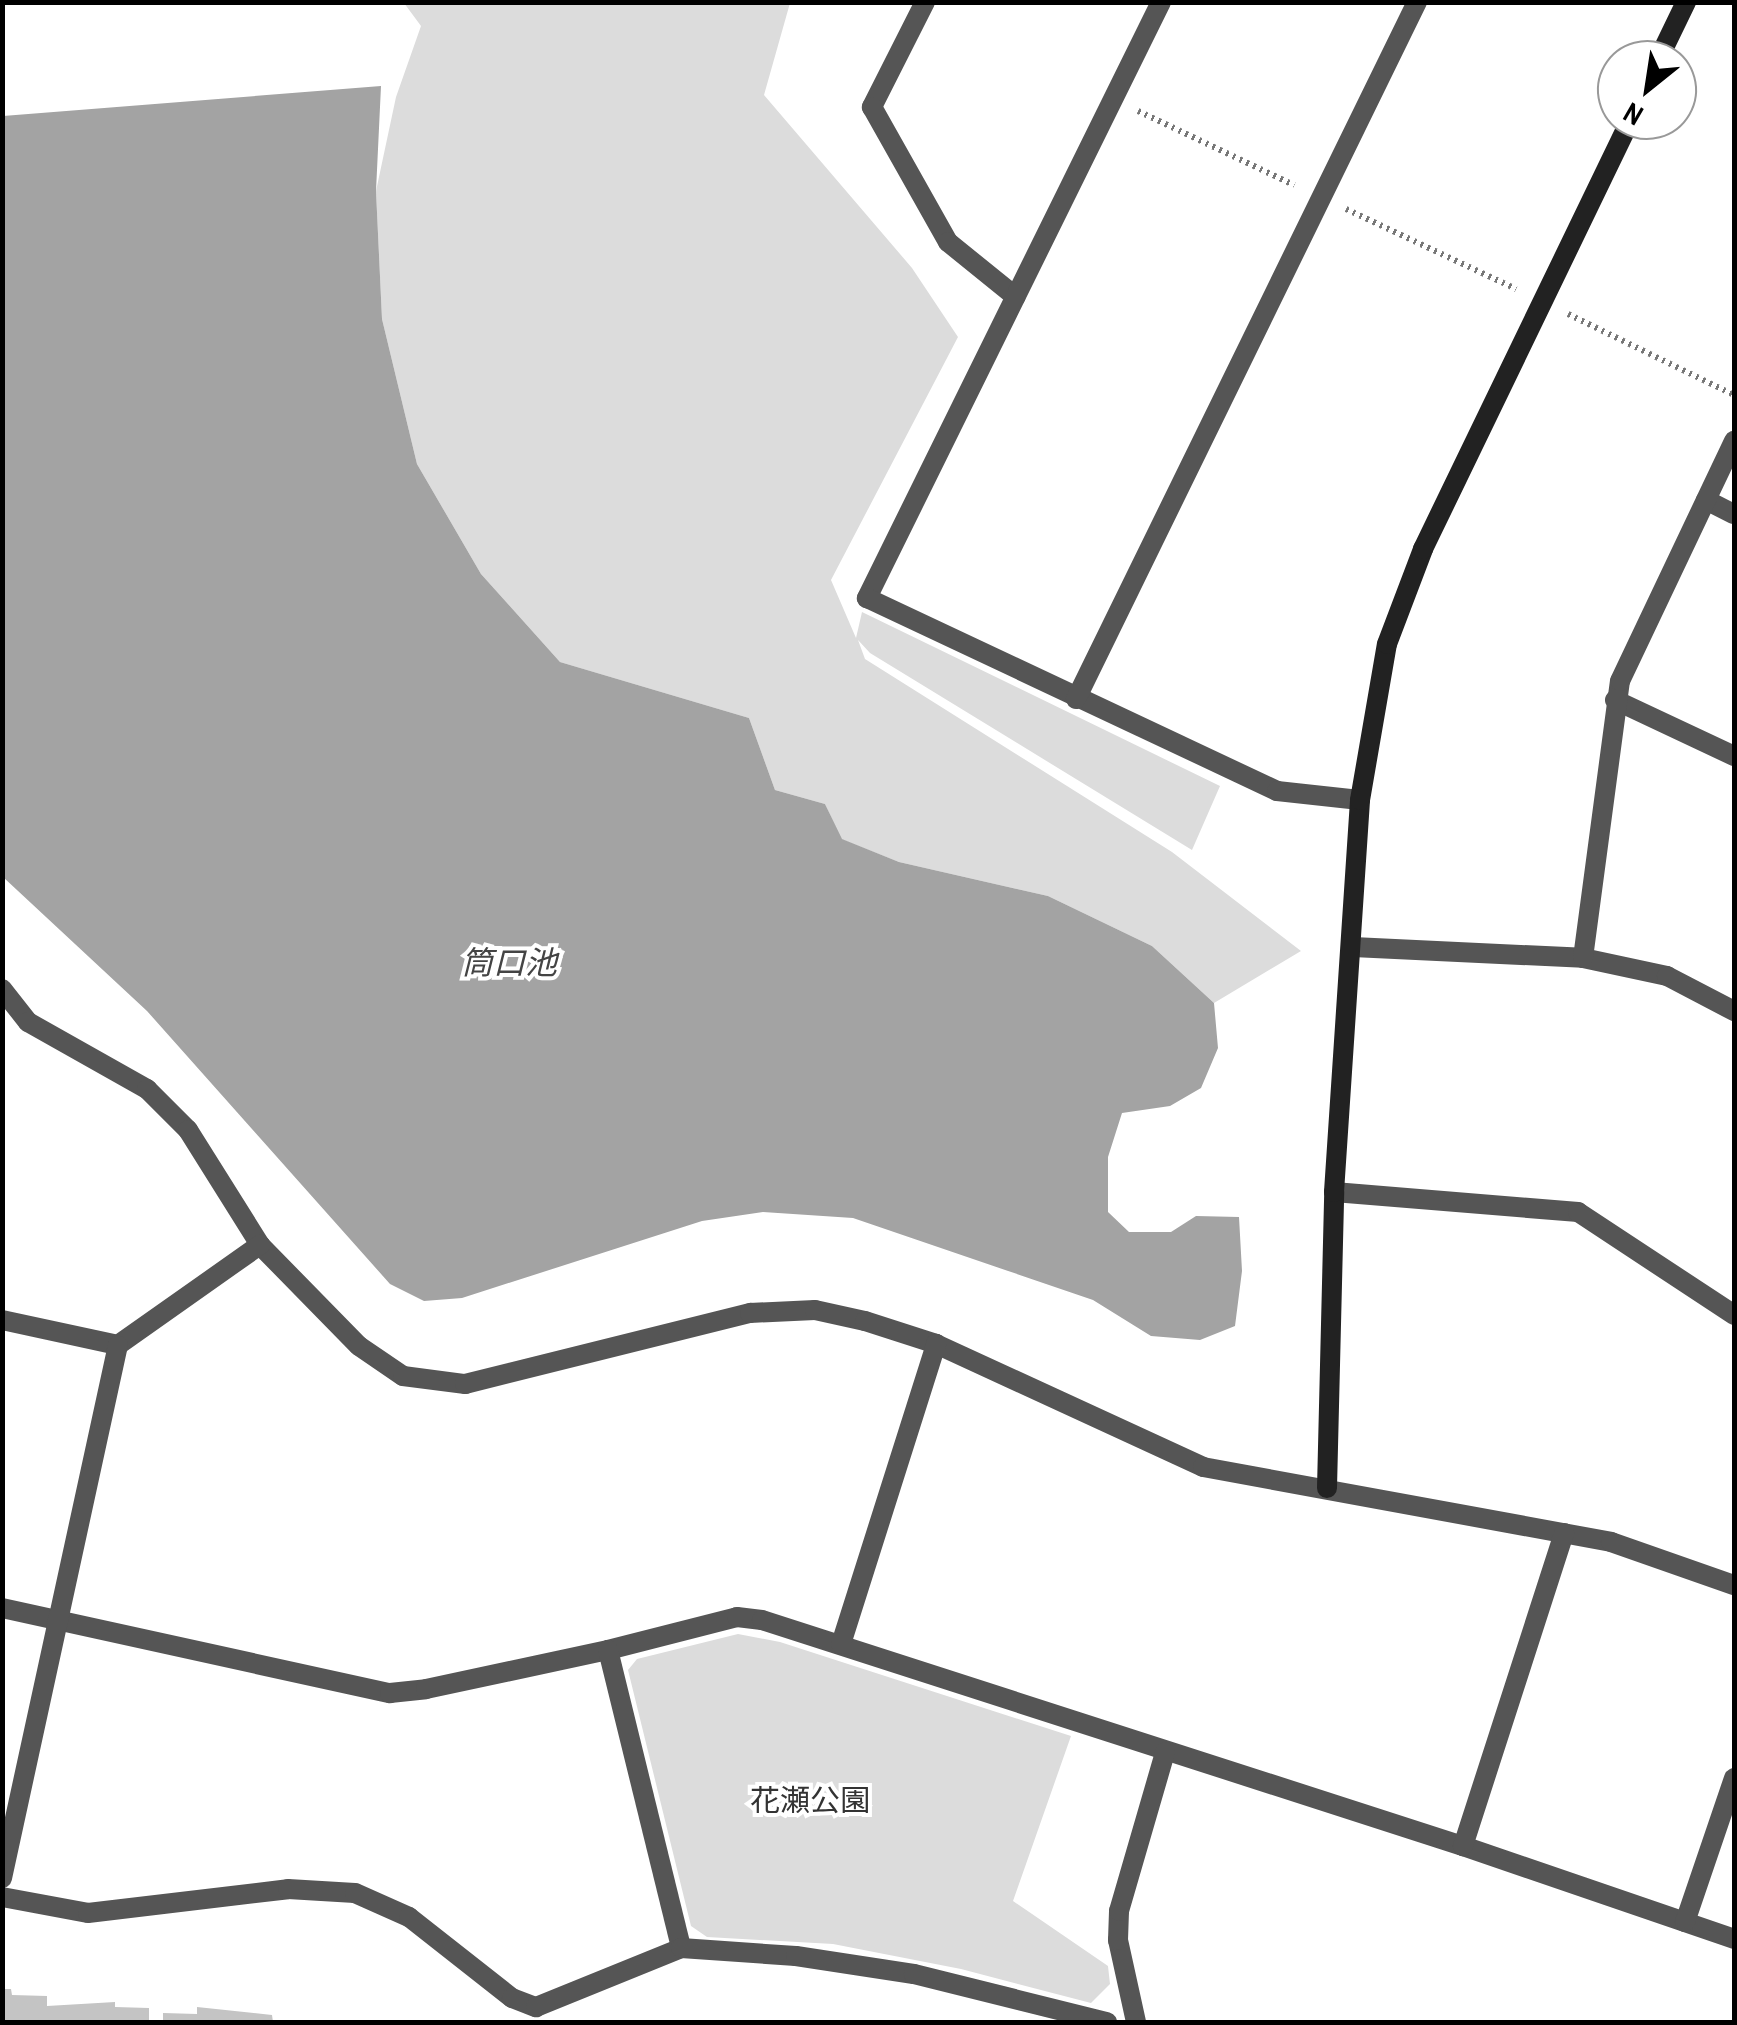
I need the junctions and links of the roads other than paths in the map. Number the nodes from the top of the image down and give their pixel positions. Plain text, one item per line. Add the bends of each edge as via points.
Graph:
1 (925, 2) edge
2 (1161, 2) edge
3 (1417, 2) edge
4 (1686, 2) edge
5 (1668, 40) edge
6 (1620, 140) edge
7 (1016, 297) junction
8 (1734, 441) edge
9 (1706, 500) junction
10 (1734, 514) edge
11 (1076, 699) junction
12 (1615, 700) junction
13 (1734, 756) edge
14 (1360, 800) junction
15 (1352, 947) junction
16 (1584, 958) junction
17 (2, 989) edge
18 (1734, 1011) edge
19 (1334, 1192) junction
20 (260, 1245) junction
21 (1734, 1315) edge
22 (2, 1320) edge
23 (936, 1344) junction
24 (118, 1345) junction
25 (1327, 1488) junction
26 (1564, 1533) junction
27 (1734, 1584) edge
28 (2, 1608) edge
29 (55, 1619) junction
30 (842, 1644) junction
31 (608, 1650) junction
32 (1165, 1753) junction
33 (1734, 1778) edge
34 (1462, 1846) junction
35 (2, 1878) edge
36 (2, 1897) edge
37 (1685, 1922) junction
38 (1734, 1939) edge
39 (681, 1948) junction
40 (1107, 2022) edge
41 (1136, 2022) edge

1 - 7 street via 872,107 948,242
2 - 7 street
3 - 11 street
4 - 5 street
6 - 14 street via 1402,598 1387,644
7 - 11 street via 867,598
8 - 9 street
9 - 10 street
9 - 12 street
11 - 14 street via 1277,791
12 - 13 street
12 - 16 street
14 - 15 street
15 - 16 street
15 - 19 street
16 - 18 street via 1667,976
17 - 20 street via 28,1022 147,1090 188,1130
19 - 21 street via 1578,1212
19 - 25 street
20 - 23 street via 359,1346 403,1376 465,1384 750,1313 814,1310
20 - 24 street
22 - 24 street
23 - 25 street via 1203,1468
23 - 30 street
24 - 29 street
25 - 26 street
26 - 27 street
26 - 34 street
28 - 29 street
29 - 31 street via 390,1692
29 - 35 street
30 - 31 street via 737,1617
30 - 32 street
31 - 39 street
32 - 34 street
32 - 41 street via 1119,1911 1118,1940
33 - 37 street
34 - 37 street
36 - 39 street via 88,1912 288,1889 355,1892 409,1917 512,1998 536,2007
37 - 38 street
39 - 40 street via 914,1974

